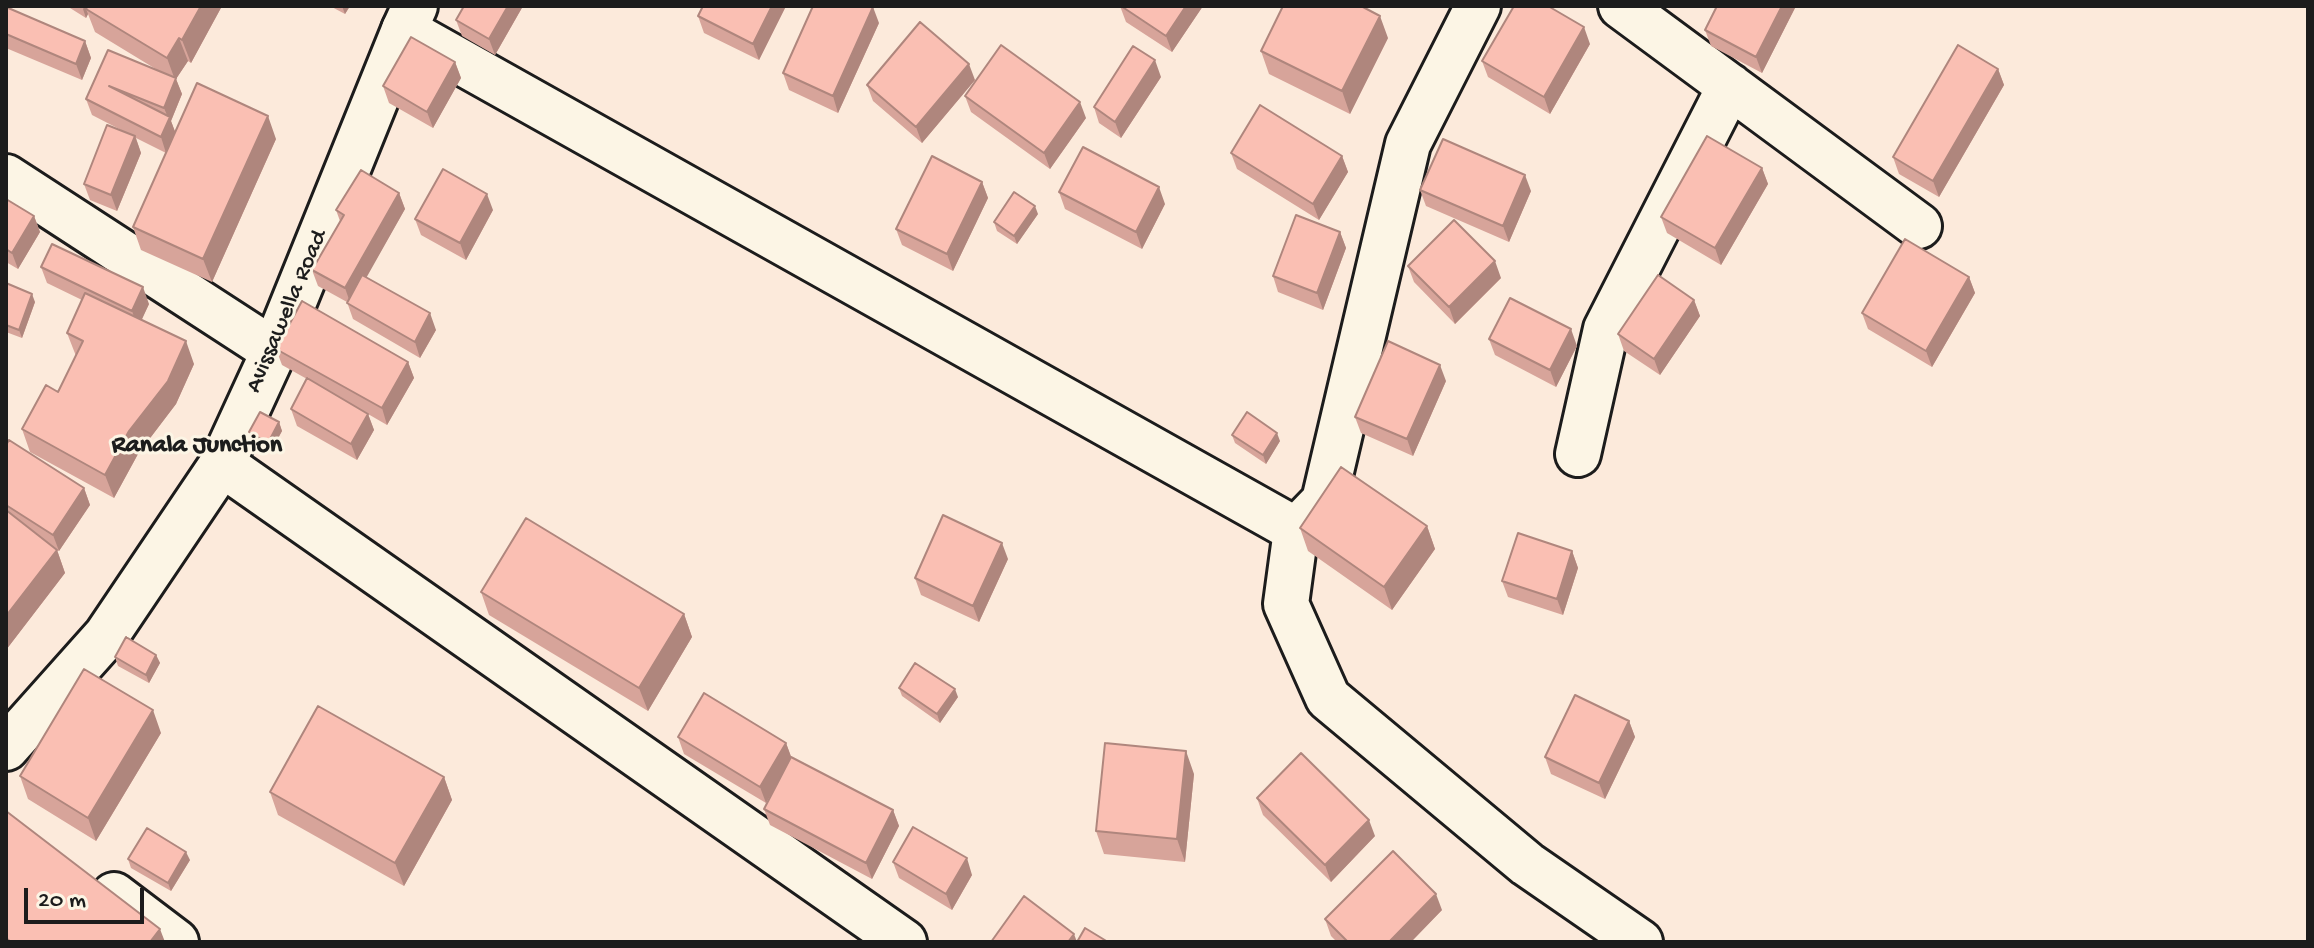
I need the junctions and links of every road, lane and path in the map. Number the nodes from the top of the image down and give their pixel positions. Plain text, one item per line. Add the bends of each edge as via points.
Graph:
1 (1478, 6) edge
2 (1621, 6) edge
3 (409, 18) edge
4 (1730, 86) junction
5 (6, 177) edge
6 (1919, 226) dead end
7 (274, 351) junction
8 (1578, 454) dead end
9 (222, 464) junction
10 (1296, 530) junction
11 (6, 748) edge
12 (79, 868) edge
13 (176, 942) edge
14 (904, 942) edge
15 (1640, 942) edge

1 - 10 street via 1408,144 1324,501
2 - 4 street
3 - 7 street, Avissawella Road
3 - 10 street
4 - 6 street
4 - 8 street via 1606,329
5 - 7 street
7 - 9 street, Avissawella Road
9 - 11 street, Avissawella Road via 106,636
9 - 14 street
10 - 15 street via 1286,604 1328,698 1527,864
12 - 13 street

